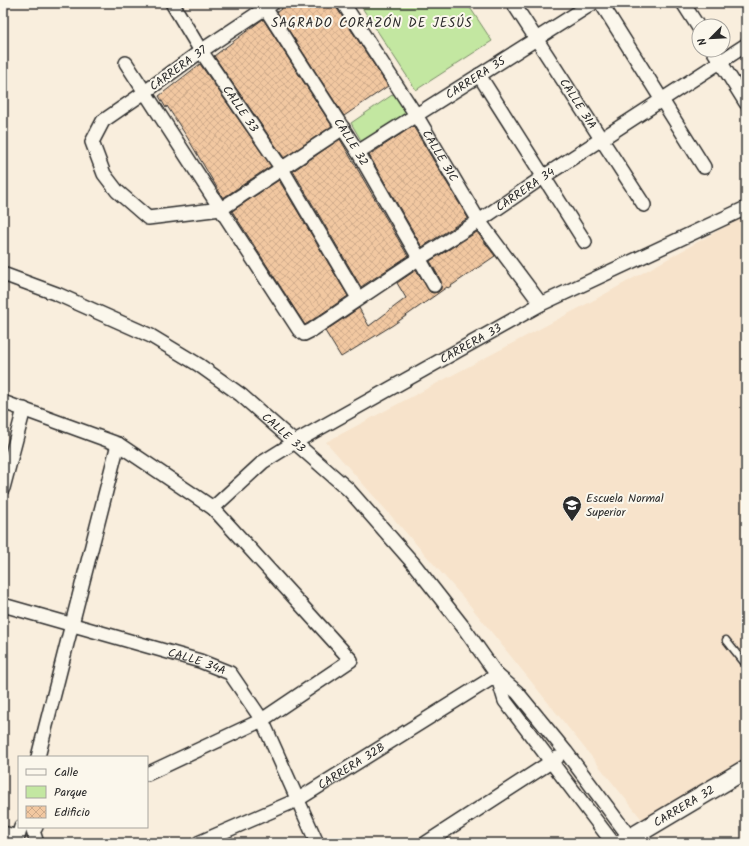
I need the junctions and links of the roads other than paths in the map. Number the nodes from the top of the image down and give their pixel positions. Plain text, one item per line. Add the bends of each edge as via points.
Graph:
1 (172, 3) edge
2 (344, 3) edge
3 (513, 3) edge
4 (593, 3) edge
5 (601, 3) edge
6 (683, 3) edge
7 (267, 5) edge
8 (693, 18) edge
9 (536, 39) junction
10 (746, 45) edge
11 (201, 51) junction
12 (718, 58) edge
13 (721, 62) junction
14 (126, 63) dead end
15 (479, 75) junction
16 (145, 92) junction
17 (662, 100) junction
18 (746, 102) edge
19 (416, 115) junction
20 (343, 128) junction
21 (601, 139) junction
22 (358, 152) junction
23 (704, 168) dead end
24 (282, 169) junction
25 (543, 177) junction
26 (644, 205) dead end
27 (746, 208) edge
28 (221, 210) junction
29 (479, 221) junction
30 (585, 242) dead end
31 (419, 258) junction
32 (3, 274) edge
33 (434, 286) dead end
34 (358, 298) junction
35 (541, 304) junction
36 (3, 402) edge
37 (24, 409) junction
38 (295, 442) junction
39 (118, 444) junction
40 (3, 488) edge
41 (213, 508) junction
42 (3, 605) edge
43 (72, 625) junction
44 (726, 640) dead end
45 (746, 665) edge
46 (497, 675) junction
47 (262, 720) junction
48 (566, 752) junction
49 (38, 756) edge
50 (551, 762) junction
51 (746, 769) edge
52 (148, 774) edge
53 (297, 800) junction
54 (21, 828) edge
55 (35, 828) edge
56 (3, 833) edge
57 (629, 841) edge
58 (38, 843) edge
59 (198, 843) edge
60 (317, 843) edge
61 (426, 843) edge
62 (613, 843) edge

1 - 11 street, CALLE 33
2 - 19 street, CALLE 31C
3 - 9 street, CALLE 31A
4 - 9 street, CARRERA 35
5 - 17 street
6 - 8 street
7 - 11 street, CARRERA 37
7 - 20 street, CALLE 32
9 - 15 street, CARRERA 35
9 - 21 street, CALLE 31A
10 - 13 street, CARRERA 34
11 - 16 street, CARRERA 37
11 - 24 street, CALLE 33
12 - 13 street
13 - 17 street, CARRERA 34
13 - 18 street
14 - 16 street
15 - 19 street, CARRERA 35
15 - 25 street
16 - 28 street
16 - 28 street, CARRERA 37 via 103,120 92,142 104,174 117,190 148,218
17 - 21 street, CARRERA 34
17 - 23 street
19 - 22 street, CARRERA 35
19 - 29 street, CALLE 31C
20 - 22 street, CALLE 32
20 - 24 street
21 - 25 street, CARRERA 34
21 - 26 street, CALLE 31A
22 - 31 street, CALLE 32
24 - 28 street
24 - 34 street, CALLE 33
25 - 29 street, CARRERA 34
25 - 30 street
27 - 35 street, CARRERA 33
28 - 34 street, CARRERA 34 via 304,334
29 - 31 street, CARRERA 34
29 - 35 street, CALLE 31C
31 - 33 street, CALLE 32
31 - 34 street, CARRERA 34
32 - 38 street, CALLE 33 via 57,294 151,336 199,365 241,395
35 - 38 street, CARRERA 33
36 - 37 street
37 - 39 street
37 - 40 street
38 - 41 street, CARRERA 33 via 263,462
38 - 46 street, CALLE 33 via 349,490 413,563
39 - 41 street
39 - 43 street
41 - 47 street via 351,660
42 - 43 street, CALLE 34A
43 - 47 street, CALLE 34A via 200,661 230,674
43 - 49 street
44 - 45 lane
46 - 48 street, CALLE 33 via 517,692
46 - 50 street, CALLE 33 via 505,702
46 - 53 street, CARRERA 32B
47 - 52 street
47 - 53 street, CALLE 34A
48 - 50 street
48 - 57 street, CALLE 33
50 - 61 street
50 - 62 street, CALLE 33
51 - 57 street, CARRERA 32
53 - 59 street, CARRERA 32B
53 - 60 street, CALLE 34A
54 - 56 street via 18,837
55 - 58 street via 33,831

